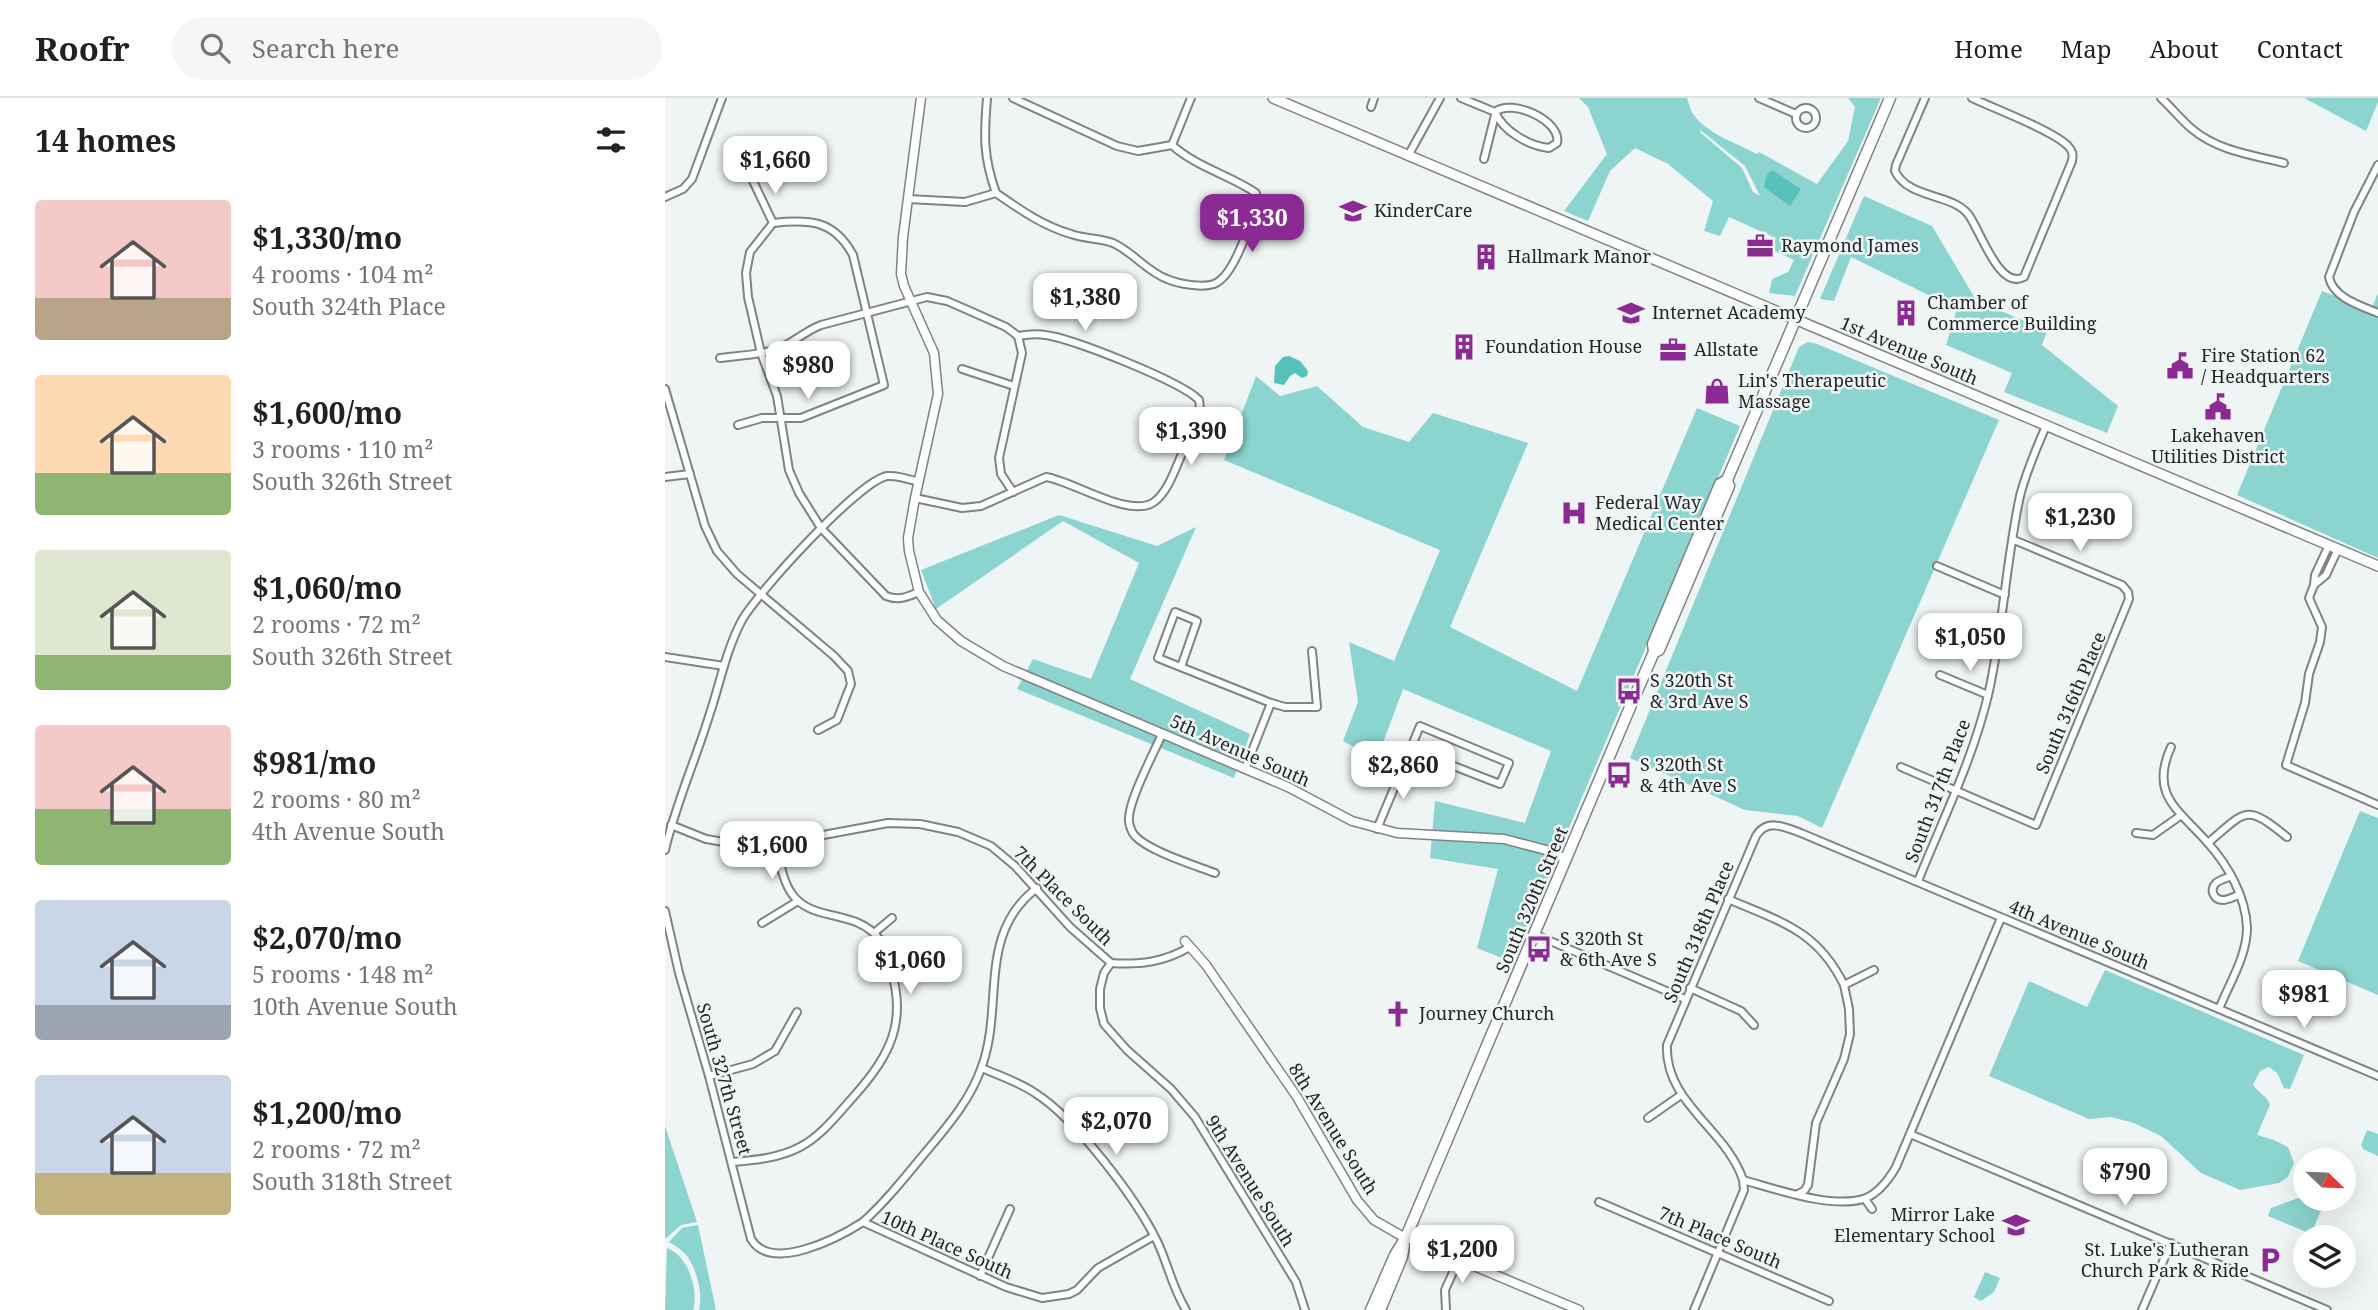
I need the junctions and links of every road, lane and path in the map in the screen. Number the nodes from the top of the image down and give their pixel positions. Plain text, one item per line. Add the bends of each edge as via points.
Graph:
1 (722, 98) edge
2 (921, 98) edge
3 (987, 98) edge
4 (1013, 98) edge
5 (1191, 98) edge
6 (1273, 98) edge
7 (1374, 98) edge
8 (1440, 98) edge
9 (1461, 98) edge
10 (1759, 98) edge
11 (1890, 98) edge
12 (1925, 98) edge
13 (1972, 98) edge
14 (2161, 98) edge
15 (1371, 107) dead end
16 (1495, 114) junction
17 (1796, 114) dead end
18 (1172, 145) junction
19 (1408, 156) junction
20 (1484, 159) dead end
21 (2284, 163) dead end
22 (2378, 164) edge
23 (753, 181) dead end
24 (996, 193) junction
25 (665, 197) edge
26 (908, 199) junction
27 (773, 223) junction
28 (911, 300) junction
29 (2378, 313) edge
30 (866, 314) junction
31 (1794, 319) junction
32 (1018, 336) junction
33 (761, 353) junction
34 (720, 358) dead end
35 (962, 369) dead end
36 (1014, 386) junction
37 (665, 389) edge
38 (781, 418) junction
39 (738, 425) dead end
40 (2046, 426) junction
41 (689, 474) junction
42 (665, 477) edge
43 (919, 482) junction
44 (1013, 492) junction
45 (915, 498) junction
46 (821, 528) junction
47 (2014, 540) junction
48 (2334, 547) junction
49 (1937, 566) dead end
50 (2378, 566) edge
51 (919, 592) junction
52 (760, 593) junction
53 (2005, 595) junction
54 (1312, 651) dead end
55 (665, 657) edge
56 (724, 666) junction
57 (1181, 667) junction
58 (1940, 675) dead end
59 (1988, 695) junction
60 (1271, 703) junction
61 (818, 730) dead end
62 (1161, 734) junction
63 (2171, 747) dead end
64 (1405, 761) junction
65 (1901, 767) dead end
66 (1245, 769) junction
67 (1955, 791) junction
68 (2378, 805) edge
69 (2180, 816) junction
70 (671, 825) junction
71 (1767, 825) joint
72 (1377, 829) junction
73 (2136, 834) dead end
74 (2287, 837) dead end
75 (2208, 843) junction
76 (775, 844) junction
77 (665, 850) edge
78 (1566, 859) junction
79 (1215, 873) dead end
80 (2231, 876) junction
81 (1917, 881) junction
82 (1037, 888) junction
83 (2239, 895) junction
84 (1728, 899) junction
85 (798, 901) junction
86 (665, 911) edge
87 (892, 918) dead end
88 (2001, 918) junction
89 (762, 923) dead end
90 (874, 933) junction
91 (1534, 934) junction
92 (1187, 944) joint
93 (1111, 963) junction
94 (1874, 971) dead end
95 (1844, 985) junction
96 (1690, 988) junction
97 (1685, 999) junction
98 (2219, 1009) junction
99 (797, 1012) dead end
100 (1754, 1025) dead end
101 (982, 1068) junction
102 (709, 1076) junction
103 (2378, 1076) edge
104 (1681, 1095) junction
105 (1648, 1118) dead end
106 (1910, 1134) junction
107 (732, 1162) junction
108 (1743, 1180) junction
109 (1798, 1194) junction
110 (1865, 1199) junction
111 (1599, 1202) dead end
112 (1010, 1209) dead end
113 (1872, 1209) dead end
114 (863, 1222) junction
115 (1154, 1236) junction
116 (1406, 1237) junction
117 (2171, 1243) junction
118 (762, 1251) joint
119 (1718, 1252) junction
120 (1459, 1259) junction
121 (980, 1276) junction
122 (1829, 1301) dead end
123 (1186, 1310) edge
124 (1305, 1310) edge
125 (1371, 1310) edge
126 (1380, 1310) edge
127 (1446, 1310) edge
128 (1579, 1310) edge
129 (1694, 1310) edge
130 (2142, 1310) edge
131 (2327, 1310) edge

1 - 25 street via 692,179 683,190
2 - 26 street, 5th Avenue South
3 - 24 street via 983,137
4 - 18 street via 1117,146 1138,151
5 - 18 street
6 - 19 main road, 1st Avenue South
7 - 15 street
8 - 19 street
9 - 16 street
10 - 17 street
11 - 31 main road, South 320th Street
12 - 13 street via 1896,165 1898,177 1965,211 2006,275 2018,279 2026,272 2073,154 2065,143
14 - 21 street via 2210,141
16 - 16 street via 1509,104 1530,108 1555,130 1556,143 1549,148 1531,143 1509,130
16 - 20 street
18 - 24 street via 1184,156 1256,193 1235,260 1221,280 1209,285 1168,280 1117,245 1047,224
19 - 31 main road, 1st Avenue South
22 - 29 street via 2329,277 2332,288
23 - 27 street
24 - 26 street via 965,202
26 - 28 street, 5th Avenue South via 901,264 902,281
27 - 30 street via 820,223 846,242
27 - 33 street via 750,252 746,273
28 - 30 street
28 - 32 street via 947,301
28 - 43 street, 5th Avenue South via 934,353 938,377 936,409
30 - 33 street via 807,330 784,346
30 - 38 street via 884,386 801,418
31 - 40 main road, 1st Avenue South
31 - 78 main road, South 320th Street via 1727,480 1720,484
32 - 36 street via 1022,353
32 - 44 street via 1038,334 1065,340 1176,384 1199,400 1199,413 1177,467 1152,503 1141,507 1109,500 1049,477
33 - 34 street
33 - 38 street via 778,396
35 - 36 street
36 - 44 street via 999,458 1001,474
37 - 41 street
38 - 39 street
38 - 46 street via 789,470
40 - 47 street, South 317th Place via 2020,496
40 - 48 main road, 1st Avenue South
41 - 42 street
41 - 52 street via 717,551
43 - 45 street, 5th Avenue South
43 - 46 street via 895,476 879,479
44 - 45 street via 972,508
45 - 51 street, 5th Avenue South via 908,538
46 - 51 street via 886,596 904,599
46 - 52 street
47 - 53 street, South 317th Place
47 - 67 street, South 316th Place via 2122,585 2129,599 2035,825
48 - 50 main road, 1st Avenue South
48 - 68 street via 2326,575 2309,598 2322,627 2320,642 2286,765
49 - 53 street
51 - 62 street, 5th Avenue South via 925,606 948,631 979,653
52 - 56 street via 740,624
52 - 61 street via 850,675 850,688 837,720
53 - 59 street, South 317th Place
54 - 60 street via 1317,707
55 - 56 street
56 - 70 street
57 - 57 street via 1158,658 1175,612 1197,621
57 - 60 street
58 - 59 street
59 - 67 street, South 317th Place
60 - 66 street
62 - 66 street, 5th Avenue South
62 - 79 street via 1132,803 1131,829 1136,837 1166,853
63 - 69 street via 2164,786
64 - 64 street via 1420,726 1509,763 1500,784 1436,758
64 - 72 street
65 - 67 street
66 - 72 street, 5th Avenue South
67 - 81 street, South 317th Place
69 - 73 street via 2153,835
69 - 75 street
70 - 76 street, 7th Place South via 722,843
70 - 77 street
71 - 81 street, 4th Avenue South via 1791,829
71 - 84 street, South 318th Place via 1757,833
72 - 78 street, 5th Avenue South via 1504,839
74 - 75 street via 2264,818 2248,814
75 - 80 street
76 - 82 street, 7th Place South via 888,822 938,827 991,846
76 - 85 street
78 - 91 main road, South 320th Street
80 - 83 street
80 - 83 street via 2214,885 2213,894 2223,900
81 - 88 street, 4th Avenue South
82 - 93 street, 7th Place South via 1070,927
82 - 101 street via 1014,909 1004,931 995,964
83 - 98 street via 2246,936
84 - 95 street via 1804,934 1828,957
84 - 96 street, South 318th Place
85 - 89 street
85 - 90 street via 853,919
86 - 102 street, South 327th Street
87 - 90 street
88 - 98 street, 4th Avenue South
88 - 106 street
90 - 107 street via 886,952 897,998 894,1033 878,1068 808,1143 764,1159
91 - 97 street
91 - 116 main road, South 320th Street
92 - 93 street, 7th Place South via 1162,961
92 - 116 street, 8th Avenue South via 1297,1097 1362,1207 1380,1224
93 - 124 street, 9th Avenue South via 1100,989 1104,1024 1195,1117 1296,1282
94 - 95 street
95 - 109 street via 1851,1023 1847,1047 1816,1123 1808,1185
96 - 97 street, South 318th Place
96 - 100 street via 1741,1011
97 - 104 street, South 318th Place via 1666,1056
98 - 103 street, 4th Avenue South
99 - 102 street via 775,1051 753,1064
101 - 114 street via 958,1113
101 - 115 street via 1025,1087 1056,1111 1125,1189
102 - 107 street, South 327th Street
104 - 105 street
104 - 108 street via 1734,1159
106 - 110 street via 1890,1178
106 - 117 street
107 - 118 street, South 327th Street via 751,1239
108 - 109 street
108 - 119 street via 1744,1189
109 - 110 street via 1841,1201
110 - 113 street
111 - 119 street, 7th Place South
112 - 121 street
114 - 118 street, 10th Place South via 838,1237 785,1254
114 - 121 street, 10th Place South
115 - 121 street, 10th Place South via 1098,1268 1077,1290 1062,1297 1042,1298
115 - 123 street
116 - 120 street, 8th Avenue South
116 - 125 main road, South 320th Street
116 - 126 main road, South 320th Street
117 - 130 street
117 - 131 street
119 - 122 street, 7th Place South
119 - 129 street
120 - 127 street via 1445,1290
120 - 128 street, 8th Avenue South

